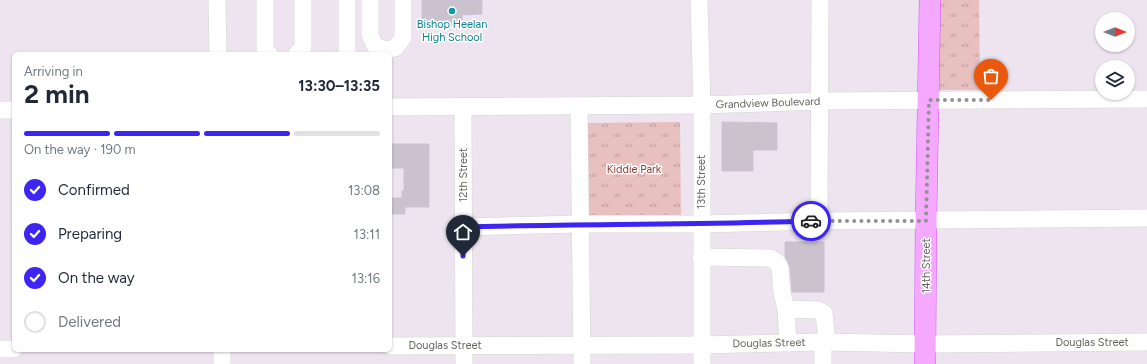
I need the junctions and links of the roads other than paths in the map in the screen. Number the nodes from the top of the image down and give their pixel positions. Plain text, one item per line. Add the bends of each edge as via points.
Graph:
1 (218, 0) edge
2 (265, 0) edge
3 (303, 0) edge
4 (347, 0) edge
5 (370, 0) edge
6 (404, 0) edge
7 (699, 0) edge
8 (820, 0) edge
9 (930, 0) edge
10 (218, 52) edge
11 (267, 52) edge
12 (300, 52) edge
13 (347, 52) edge
14 (1147, 99) edge
15 (929, 100) junction
16 (819, 101) junction
17 (702, 105) junction
18 (463, 106) junction
19 (579, 106) junction
20 (392, 107) edge
21 (0, 110) edge
22 (12, 110) edge
23 (1147, 218) edge
24 (819, 221) junction
25 (926, 221) junction
26 (580, 224) junction
27 (701, 224) junction
28 (463, 227) junction
29 (701, 257) junction
30 (786, 309) junction
31 (825, 342) junction
32 (1147, 342) edge
33 (788, 343) junction
34 (701, 344) junction
35 (464, 345) junction
36 (582, 345) junction
37 (392, 346) edge
38 (12, 349) edge
39 (0, 350) edge
40 (222, 352) edge
41 (925, 354) edge
42 (222, 364) edge
43 (464, 364) edge
44 (582, 364) edge
45 (702, 364) edge
46 (823, 364) edge

1 - 10 street
2 - 11 street
3 - 12 street via 303,48
4 - 13 street
5 - 6 street via 370,36 375,46 385,50 395,48 404,38
7 - 17 street, 13th Street
8 - 16 street
9 - 15 main road, 14th Street
14 - 15 street, Grandview Boulevard
15 - 16 street, Grandview Boulevard
15 - 25 main road, 14th Street
16 - 17 street, Grandview Boulevard
16 - 24 street
17 - 19 street, Grandview Boulevard
17 - 27 street, 13th Street
18 - 19 street, Grandview Boulevard
18 - 20 street, Grandview Boulevard
18 - 28 street, 12th Street
19 - 26 street
21 - 22 street
23 - 25 street
24 - 25 street
24 - 27 street
25 - 41 main road, 14th Street
26 - 27 street
26 - 28 street
26 - 36 street
27 - 29 street, 13th Street
28 - 35 street, 12th Street
29 - 30 street via 770,258 777,262
29 - 34 street, 13th Street
30 - 31 street via 818,310 824,314
30 - 33 street
31 - 33 street, Douglas Street
31 - 41 street, Douglas Street
31 - 46 street
32 - 41 street, Douglas Street
33 - 34 street, Douglas Street
34 - 36 street, Douglas Street
34 - 45 street, 13th Street
35 - 36 street, Douglas Street
35 - 37 street, Douglas Street
35 - 43 street, 12th Street
36 - 44 street
38 - 39 street
40 - 42 street

